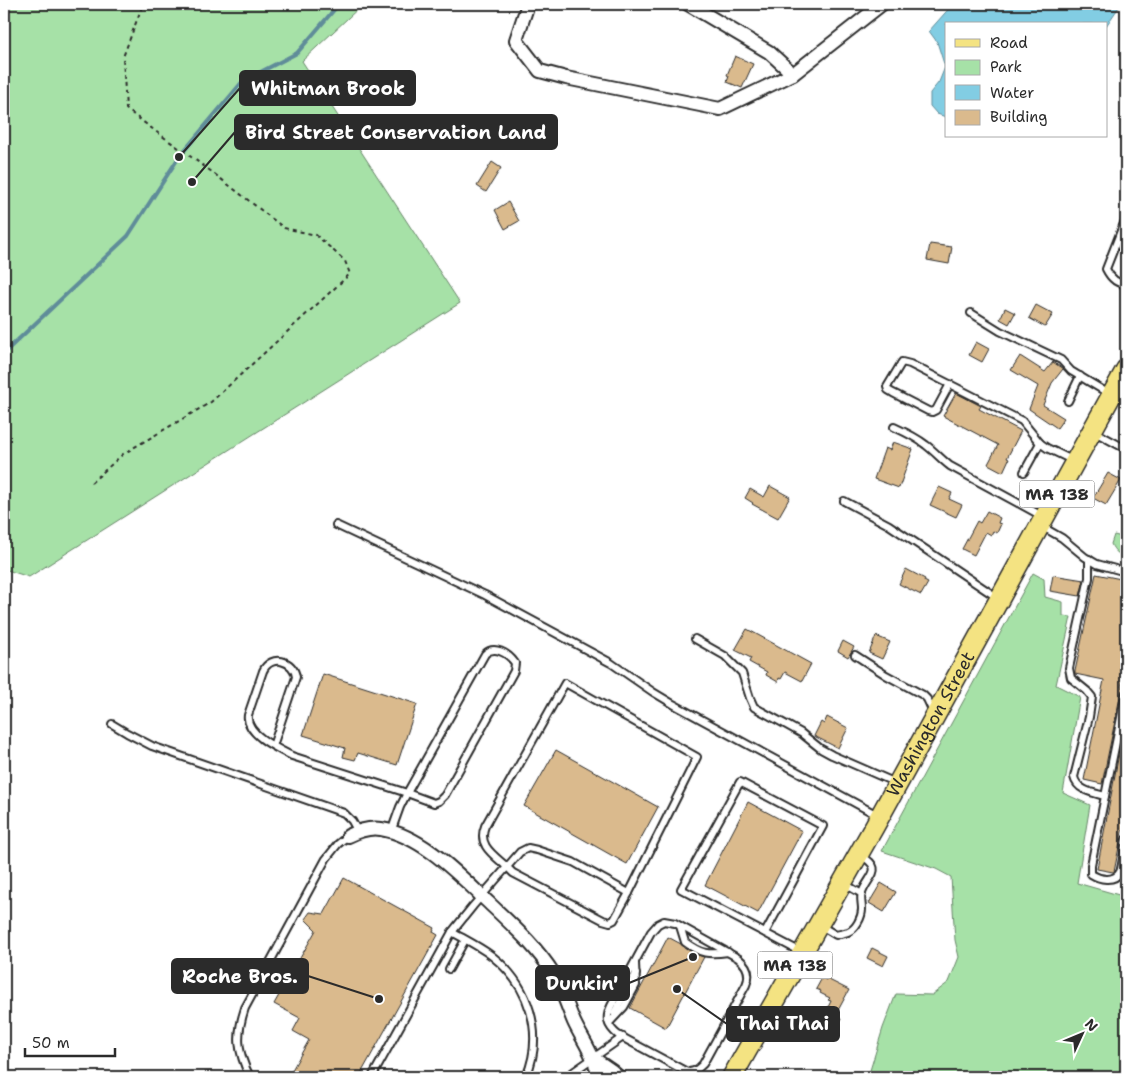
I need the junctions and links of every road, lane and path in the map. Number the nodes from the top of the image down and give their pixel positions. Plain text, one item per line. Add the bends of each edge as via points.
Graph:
1 (143, 4) edge
2 (528, 4) edge
3 (688, 4) edge
4 (882, 4) edge
5 (793, 74) junction
6 (1126, 218) edge
7 (1126, 284) edge
8 (972, 313) dead end
9 (1126, 369) edge
10 (1080, 376) junction
11 (950, 384) junction
12 (1112, 395) junction
13 (1068, 401) dead end
14 (894, 427) dead end
15 (1092, 431) junction
16 (1040, 443) junction
17 (1126, 450) edge
18 (1075, 462) junction
19 (1024, 472) dead end
20 (91, 483) dead end
21 (844, 501) dead end
22 (1042, 521) junction
23 (336, 525) dead end
24 (1089, 559) junction
25 (1126, 572) edge
26 (999, 599) junction
27 (695, 640) dead end
28 (855, 655) dead end
29 (1126, 693) edge
30 (935, 715) junction
31 (112, 724) dead end
32 (273, 746) junction
33 (897, 783) junction
34 (406, 793) junction
35 (1105, 796) junction
36 (879, 816) junction
37 (391, 832) junction
38 (353, 834) junction
39 (1126, 839) edge
40 (858, 854) junction
41 (507, 867) junction
42 (842, 882) junction
43 (629, 893) junction
44 (862, 894) junction
45 (481, 896) junction
46 (818, 925) junction
47 (680, 926) junction
48 (452, 932) junction
49 (765, 933) junction
50 (465, 940) junction
51 (728, 952) junction
52 (802, 953) junction
53 (635, 962) junction
54 (449, 969) dead end
55 (609, 1023) junction
56 (623, 1037) junction
57 (593, 1058) junction
58 (250, 1077) edge
59 (372, 1077) edge
60 (526, 1077) edge
61 (566, 1077) edge
62 (599, 1077) edge
63 (619, 1077) edge
64 (732, 1077) edge

1 - 20 path via 123,57 126,109 284,228 316,235 346,260 350,274 210,402 123,454
2 - 5 street via 516,40 540,71 566,78 720,109
3 - 5 street via 769,52
4 - 5 street
6 - 7 lane via 1106,269 1116,281
8 - 10 lane via 1000,331 1061,360
9 - 12 main road, Washington Street / MA 138
10 - 12 lane
10 - 13 lane
11 - 11 lane via 902,362 887,387 932,412
11 - 16 lane via 1022,421
12 - 15 main road, Washington Street / MA 138
14 - 22 lane via 926,445 950,466
15 - 17 lane
15 - 18 main road, Washington Street / MA 138
16 - 18 lane
16 - 19 lane
18 - 22 main road, Washington Street / MA 138
21 - 26 lane via 889,526
22 - 24 lane
22 - 26 main road, Washington Street / MA 138
23 - 36 lane via 485,594 611,663 673,704
24 - 25 lane
24 - 35 lane via 1089,578 1069,668 1071,678 1092,698 1074,777 1080,787
26 - 30 main road, Washington Street / MA 138
27 - 33 lane via 725,656 742,673 754,707 832,755
28 - 30 lane via 923,695
29 - 35 lane
30 - 33 main road, Washington Street / MA 138
31 - 38 lane via 152,746 334,808 352,821
32 - 32 lane via 250,727 248,719 264,669 276,661 292,666 296,677
32 - 34 lane via 292,756
33 - 36 main road, Washington Street / MA 138
34 - 34 lane via 431,803 443,798 514,671 515,663 508,655 495,649 485,654
34 - 37 lane
35 - 39 lane via 1091,874 1106,880 1120,872
36 - 40 main road, Washington Street / MA 138
37 - 38 street via 369,829
37 - 45 street via 431,852
38 - 58 lane via 338,844 326,859 245,1008 238,1038 240,1054
40 - 42 main road, Washington Street / MA 138
40 - 44 lane via 873,865 874,871
41 - 43 lane via 520,852 532,848 573,862
41 - 43 lane via 518,877 607,922 616,918
41 - 43 lane via 486,846 483,832 565,683 697,757
41 - 45 lane
42 - 44 lane
42 - 46 main road, Washington Street / MA 138
44 - 46 lane via 860,916 850,931 836,935
45 - 48 lane
45 - 57 street via 526,939 548,966
46 - 52 main road, Washington Street / MA 138
47 - 51 lane
47 - 51 lane via 685,942 703,953
47 - 53 lane via 668,921 658,924
48 - 50 lane
48 - 59 lane
49 - 49 lane via 823,826 740,782 681,889
49 - 52 lane
50 - 54 lane
50 - 60 lane via 501,964 525,998 535,1039 534,1055
51 - 56 lane via 744,963 749,978 699,1068 685,1071
52 - 64 main road, Washington Street / MA 138
53 - 55 lane via 609,1010
53 - 55 lane via 636,985 624,1007
55 - 56 lane via 614,1032
56 - 57 lane
57 - 61 lane
57 - 62 street
57 - 63 street

